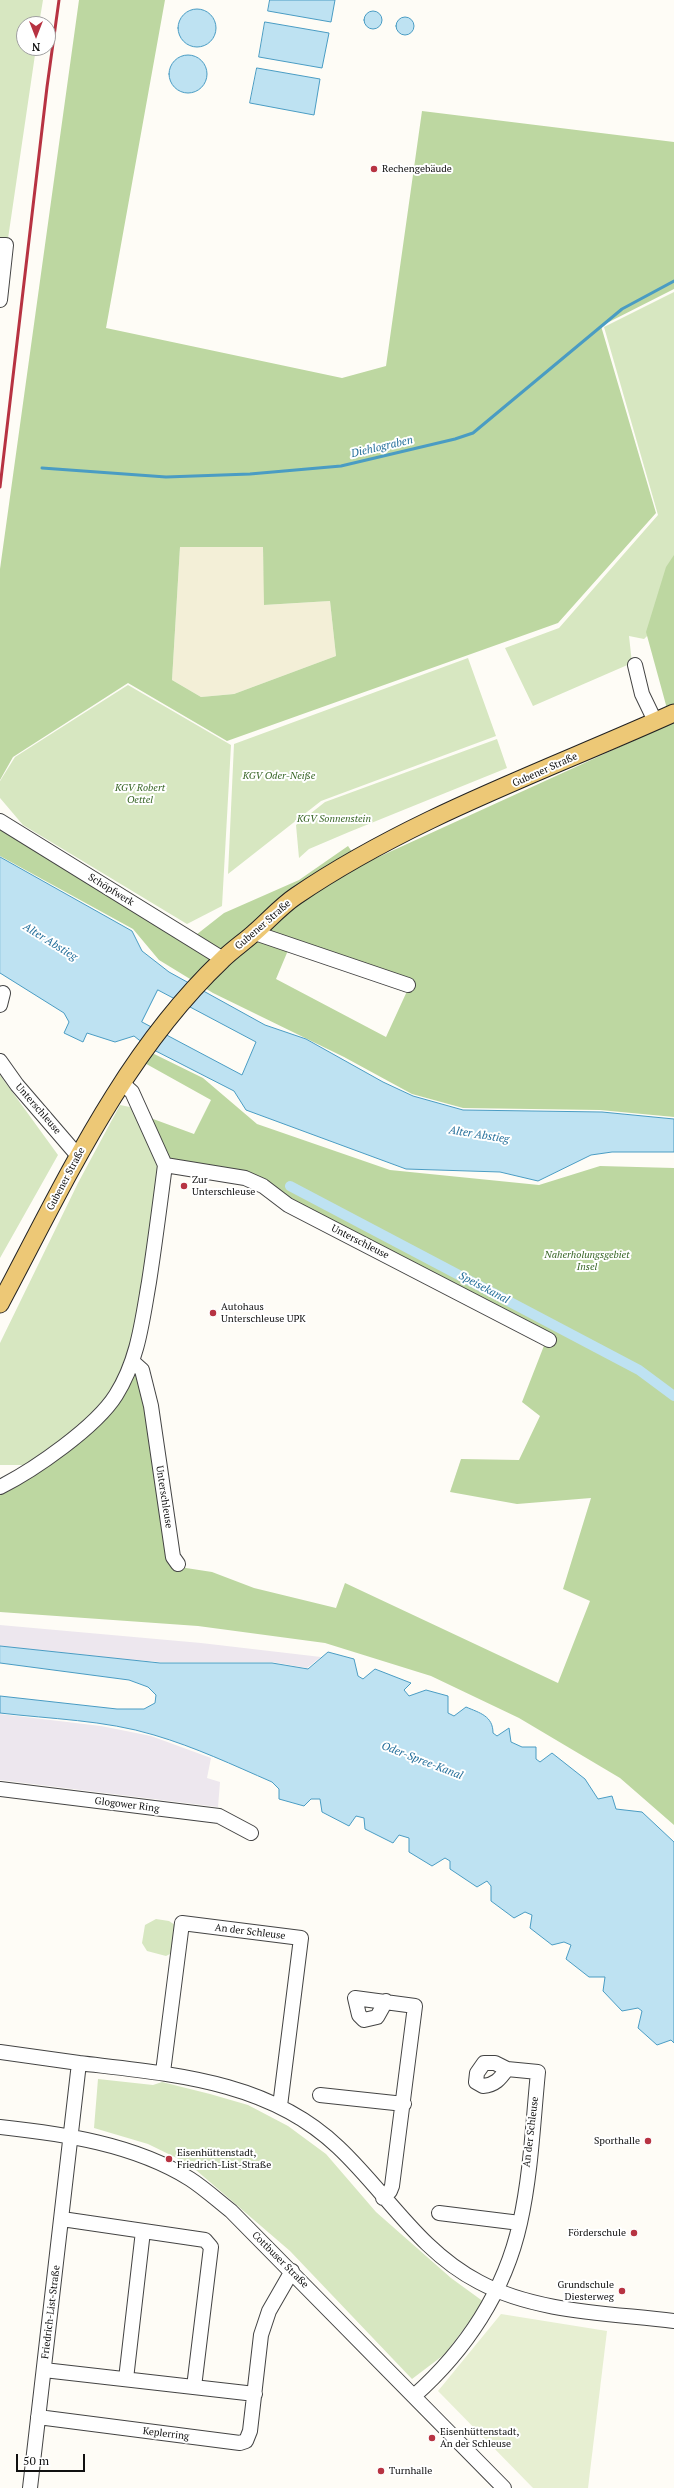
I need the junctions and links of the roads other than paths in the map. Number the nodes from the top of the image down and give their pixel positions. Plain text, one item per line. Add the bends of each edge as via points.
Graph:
1 (3, 245) edge
2 (0, 300) edge
3 (635, 665) dead end
4 (674, 713) edge
5 (655, 721) junction
6 (0, 821) edge
7 (255, 933) junction
8 (223, 959) junction
9 (408, 985) dead end
10 (0, 1061) edge
11 (122, 1083) junction
12 (79, 1156) junction
13 (165, 1165) junction
14 (0, 1304) edge
15 (549, 1340) dead end
16 (133, 1362) junction
17 (0, 1487) edge
18 (178, 1564) dead end
19 (0, 1789) edge
20 (251, 1833) dead end
21 (386, 2002) dead end
22 (0, 2052) edge
23 (79, 2062) junction
24 (507, 2069) dead end
25 (163, 2072) junction
26 (320, 2095) dead end
27 (404, 2104) junction
28 (280, 2106) junction
29 (0, 2126) edge
30 (72, 2136) junction
31 (383, 2198) junction
32 (439, 2213) dead end
33 (62, 2219) junction
34 (520, 2223) junction
35 (143, 2231) junction
36 (292, 2271) junction
37 (496, 2290) junction
38 (674, 2321) edge
39 (44, 2370) junction
40 (126, 2379) junction
41 (194, 2387) junction
42 (254, 2394) junction
43 (414, 2396) junction
44 (38, 2417) junction
45 (30, 2488) edge
46 (504, 2488) edge

1 - 2 street
3 - 5 street via 642,694
4 - 5 main road, Gubener Straße
5 - 7 main road, Gubener Straße via 408,830 345,865 294,898
6 - 8 street, Schöpfwerk
7 - 8 main road, Gubener Straße
7 - 9 street
8 - 11 main road, Gubener Straße via 167,1020
10 - 12 street, Unterschleuse via 17,1085
11 - 12 main road, Gubener Straße
11 - 13 street via 132,1092
12 - 14 main road, Gubener Straße
13 - 15 street, Unterschleuse via 245,1178 263,1186 288,1205
13 - 16 street via 140,1339
16 - 17 street via 115,1397 91,1424 50,1456
16 - 18 street, Unterschleuse via 142,1370 151,1406 173,1557
19 - 20 street, Glogower Ring via 219,1816
21 - 27 street via 415,2006
22 - 23 street
23 - 25 street
23 - 30 street
24 - 34 street, An der Schleuse via 538,2072
25 - 28 street via 241,2090
25 - 28 street, An der Schleuse via 182,1923 301,1938
26 - 27 street
27 - 31 street via 392,2186
28 - 31 street via 311,2125 338,2147
29 - 30 street, Cottbuser Straße
30 - 33 street, Friedrich-List-Straße
30 - 36 street, Cottbuser Straße via 112,2146 156,2162 190,2179 231,2211
31 - 37 street via 425,2243 460,2271
32 - 34 street
33 - 35 street
33 - 39 street, Friedrich-List-Straße
34 - 37 street, An der Schleuse
35 - 40 street
35 - 41 street via 206,2240 211,2247
36 - 42 street, Keplerring via 269,2311 261,2335
36 - 43 street, Cottbuser Straße
37 - 38 street via 562,2308
37 - 43 street, An der Schleuse via 477,2325 460,2349
39 - 40 street
39 - 44 street, Friedrich-List-Straße
40 - 41 street
41 - 42 street
42 - 44 street, Keplerring via 250,2431 246,2441 240,2443
43 - 46 street, Cottbuser Straße
44 - 45 street, Friedrich-List-Straße

